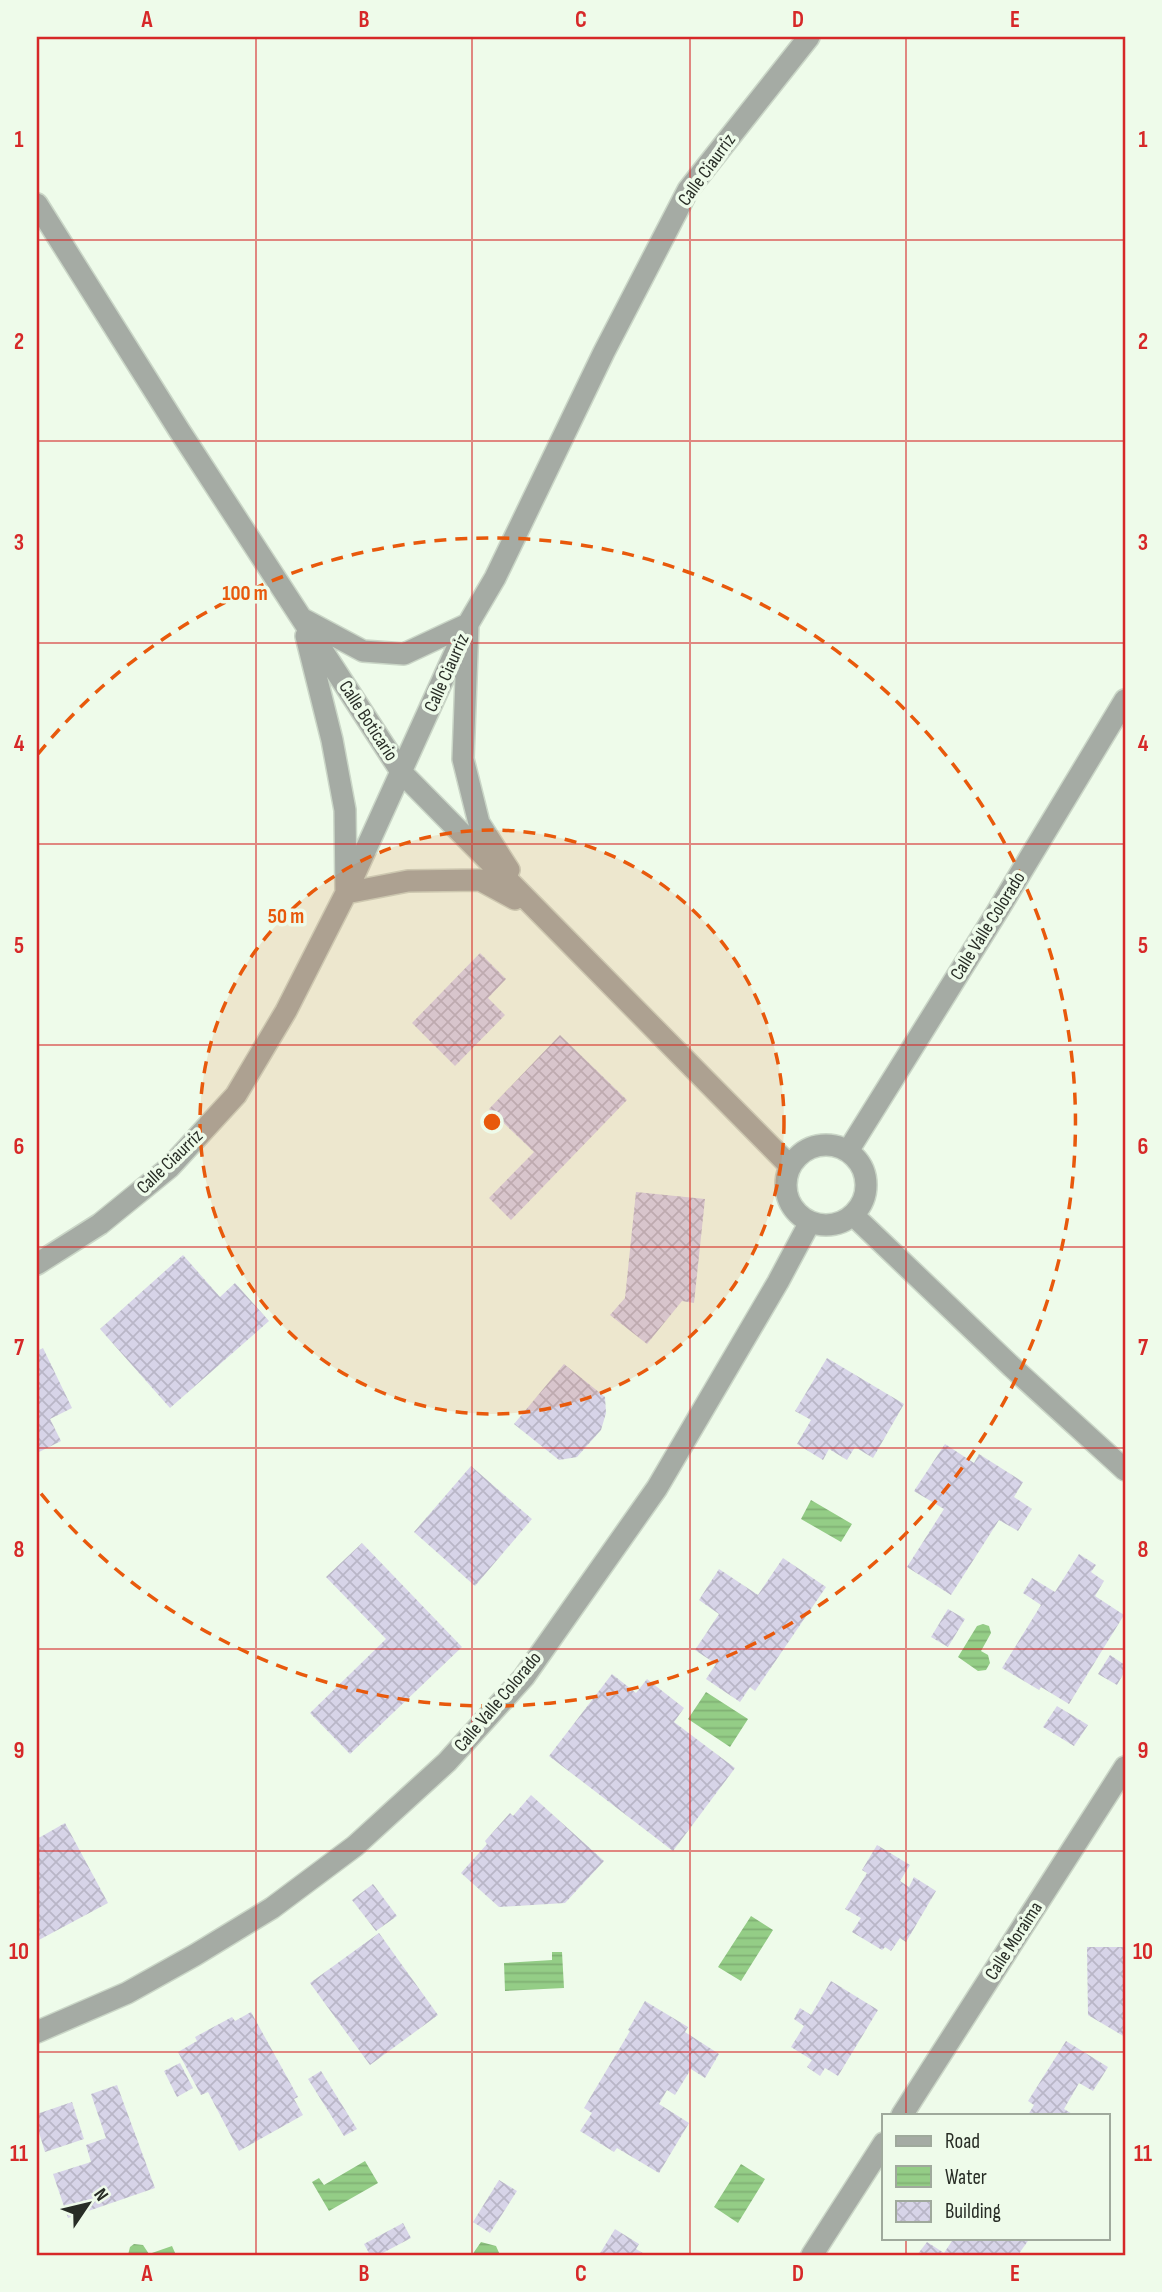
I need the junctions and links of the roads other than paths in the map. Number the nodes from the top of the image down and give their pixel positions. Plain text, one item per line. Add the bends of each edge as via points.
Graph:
1 (809, 37) edge
2 (37, 204) edge
3 (302, 618) junction
4 (468, 624) junction
5 (1125, 700) edge
6 (402, 773) junction
7 (346, 893) junction
8 (535, 910) junction
9 (848, 1151) junction
10 (790, 1166) junction
11 (852, 1215) junction
12 (810, 1222) junction
13 (37, 1264) edge
14 (1125, 1470) edge
15 (1125, 1766) edge
16 (37, 2032) edge
17 (903, 2114) edge
18 (882, 2146) edge
19 (812, 2255) edge

1 - 4 street, Calle Ciaurriz via 688,190
2 - 3 street, Calle Boticario
3 - 4 street via 363,651 404,654
3 - 6 street, Calle Boticario
3 - 7 street via 345,810
4 - 6 street, Calle Ciaurriz
4 - 8 street via 463,759 479,823
5 - 9 street, Calle Valle Colorado
6 - 7 street, Calle Ciaurriz
6 - 8 street, Calle Boticario
7 - 8 street via 408,881 480,880
7 - 13 street, Calle Ciaurriz via 236,1096 170,1167 100,1224
8 - 10 street, Calle Boticario
9 - 10 street via 822,1144 798,1155
9 - 11 street via 857,1159 866,1182 860,1206
10 - 12 street via 786,1192 791,1204
11 - 12 street via 832,1224
11 - 14 street
12 - 16 street, Calle Valle Colorado via 656,1488 524,1677 447,1762 355,1846 272,1909 128,1993
15 - 17 street, Calle Moraima
18 - 19 street

